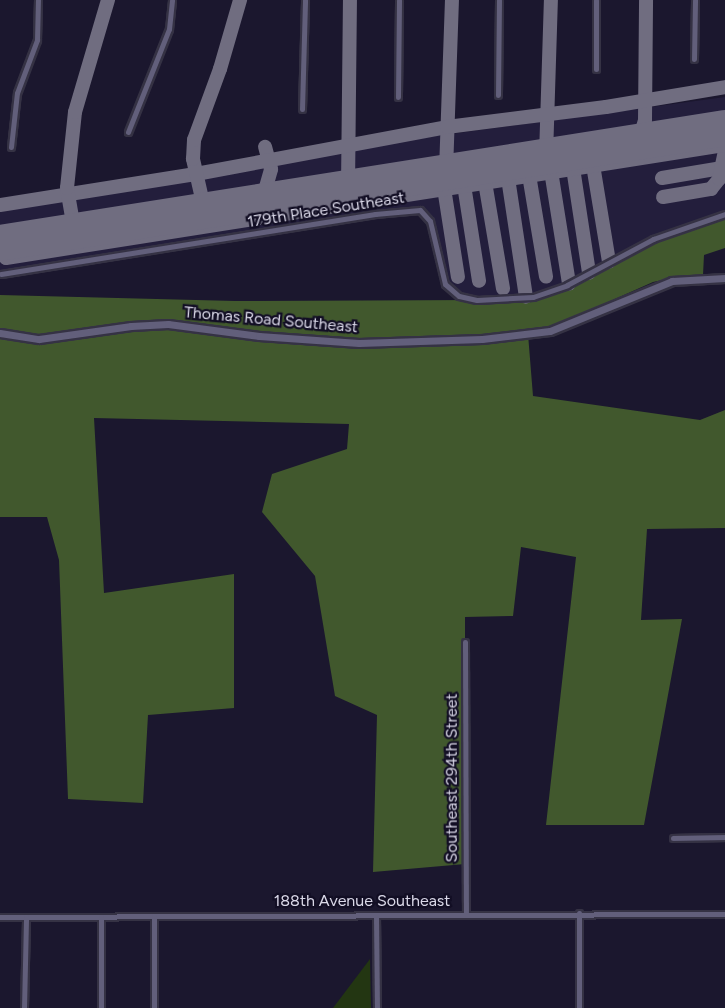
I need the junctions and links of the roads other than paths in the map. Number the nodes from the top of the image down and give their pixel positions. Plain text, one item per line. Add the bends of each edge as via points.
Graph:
1 (38, 0) edge
2 (172, 0) edge
3 (305, 0) edge
4 (399, 0) edge
5 (499, 0) edge
6 (596, 0) edge
7 (695, 0) edge
8 (694, 59) dead end
9 (596, 69) dead end
10 (498, 95) dead end
11 (398, 97) dead end
12 (302, 109) dead end
13 (128, 132) dead end
14 (12, 147) dead end
15 (725, 214) edge
16 (1, 274) edge
17 (725, 278) edge
18 (0, 333) edge
19 (465, 642) dead end
20 (725, 837) edge
21 (673, 838) dead end
22 (579, 913) junction
23 (466, 914) junction
24 (725, 914) edge
25 (376, 915) junction
26 (154, 916) junction
27 (0, 917) edge
28 (26, 917) junction
29 (102, 917) junction
30 (24, 1008) edge
31 (101, 1008) edge
32 (154, 1008) edge
33 (377, 1008) edge
34 (579, 1008) edge

1 - 14 street via 37,40 17,93
2 - 13 street via 169,29
3 - 12 street
4 - 11 street
5 - 10 street
6 - 9 street
7 - 8 street
15 - 16 street, 179th Place Southeast via 653,239 567,285 533,297 477,300 459,296 445,284 430,221 420,210
17 - 18 street, Thomas Road Southeast via 672,281 541,333 482,339 370,343 259,336 168,324 39,339
19 - 23 street, Southeast 294th Street
20 - 21 street
22 - 23 street, 188th Avenue Southeast
22 - 24 street, 188th Avenue Southeast
22 - 34 street
23 - 25 street, 188th Avenue Southeast
25 - 26 street, 188th Avenue Southeast
25 - 33 street
26 - 29 street, 188th Avenue Southeast
26 - 32 street
27 - 28 street, 188th Avenue Southeast
28 - 29 street, 188th Avenue Southeast
28 - 30 street
29 - 31 street

